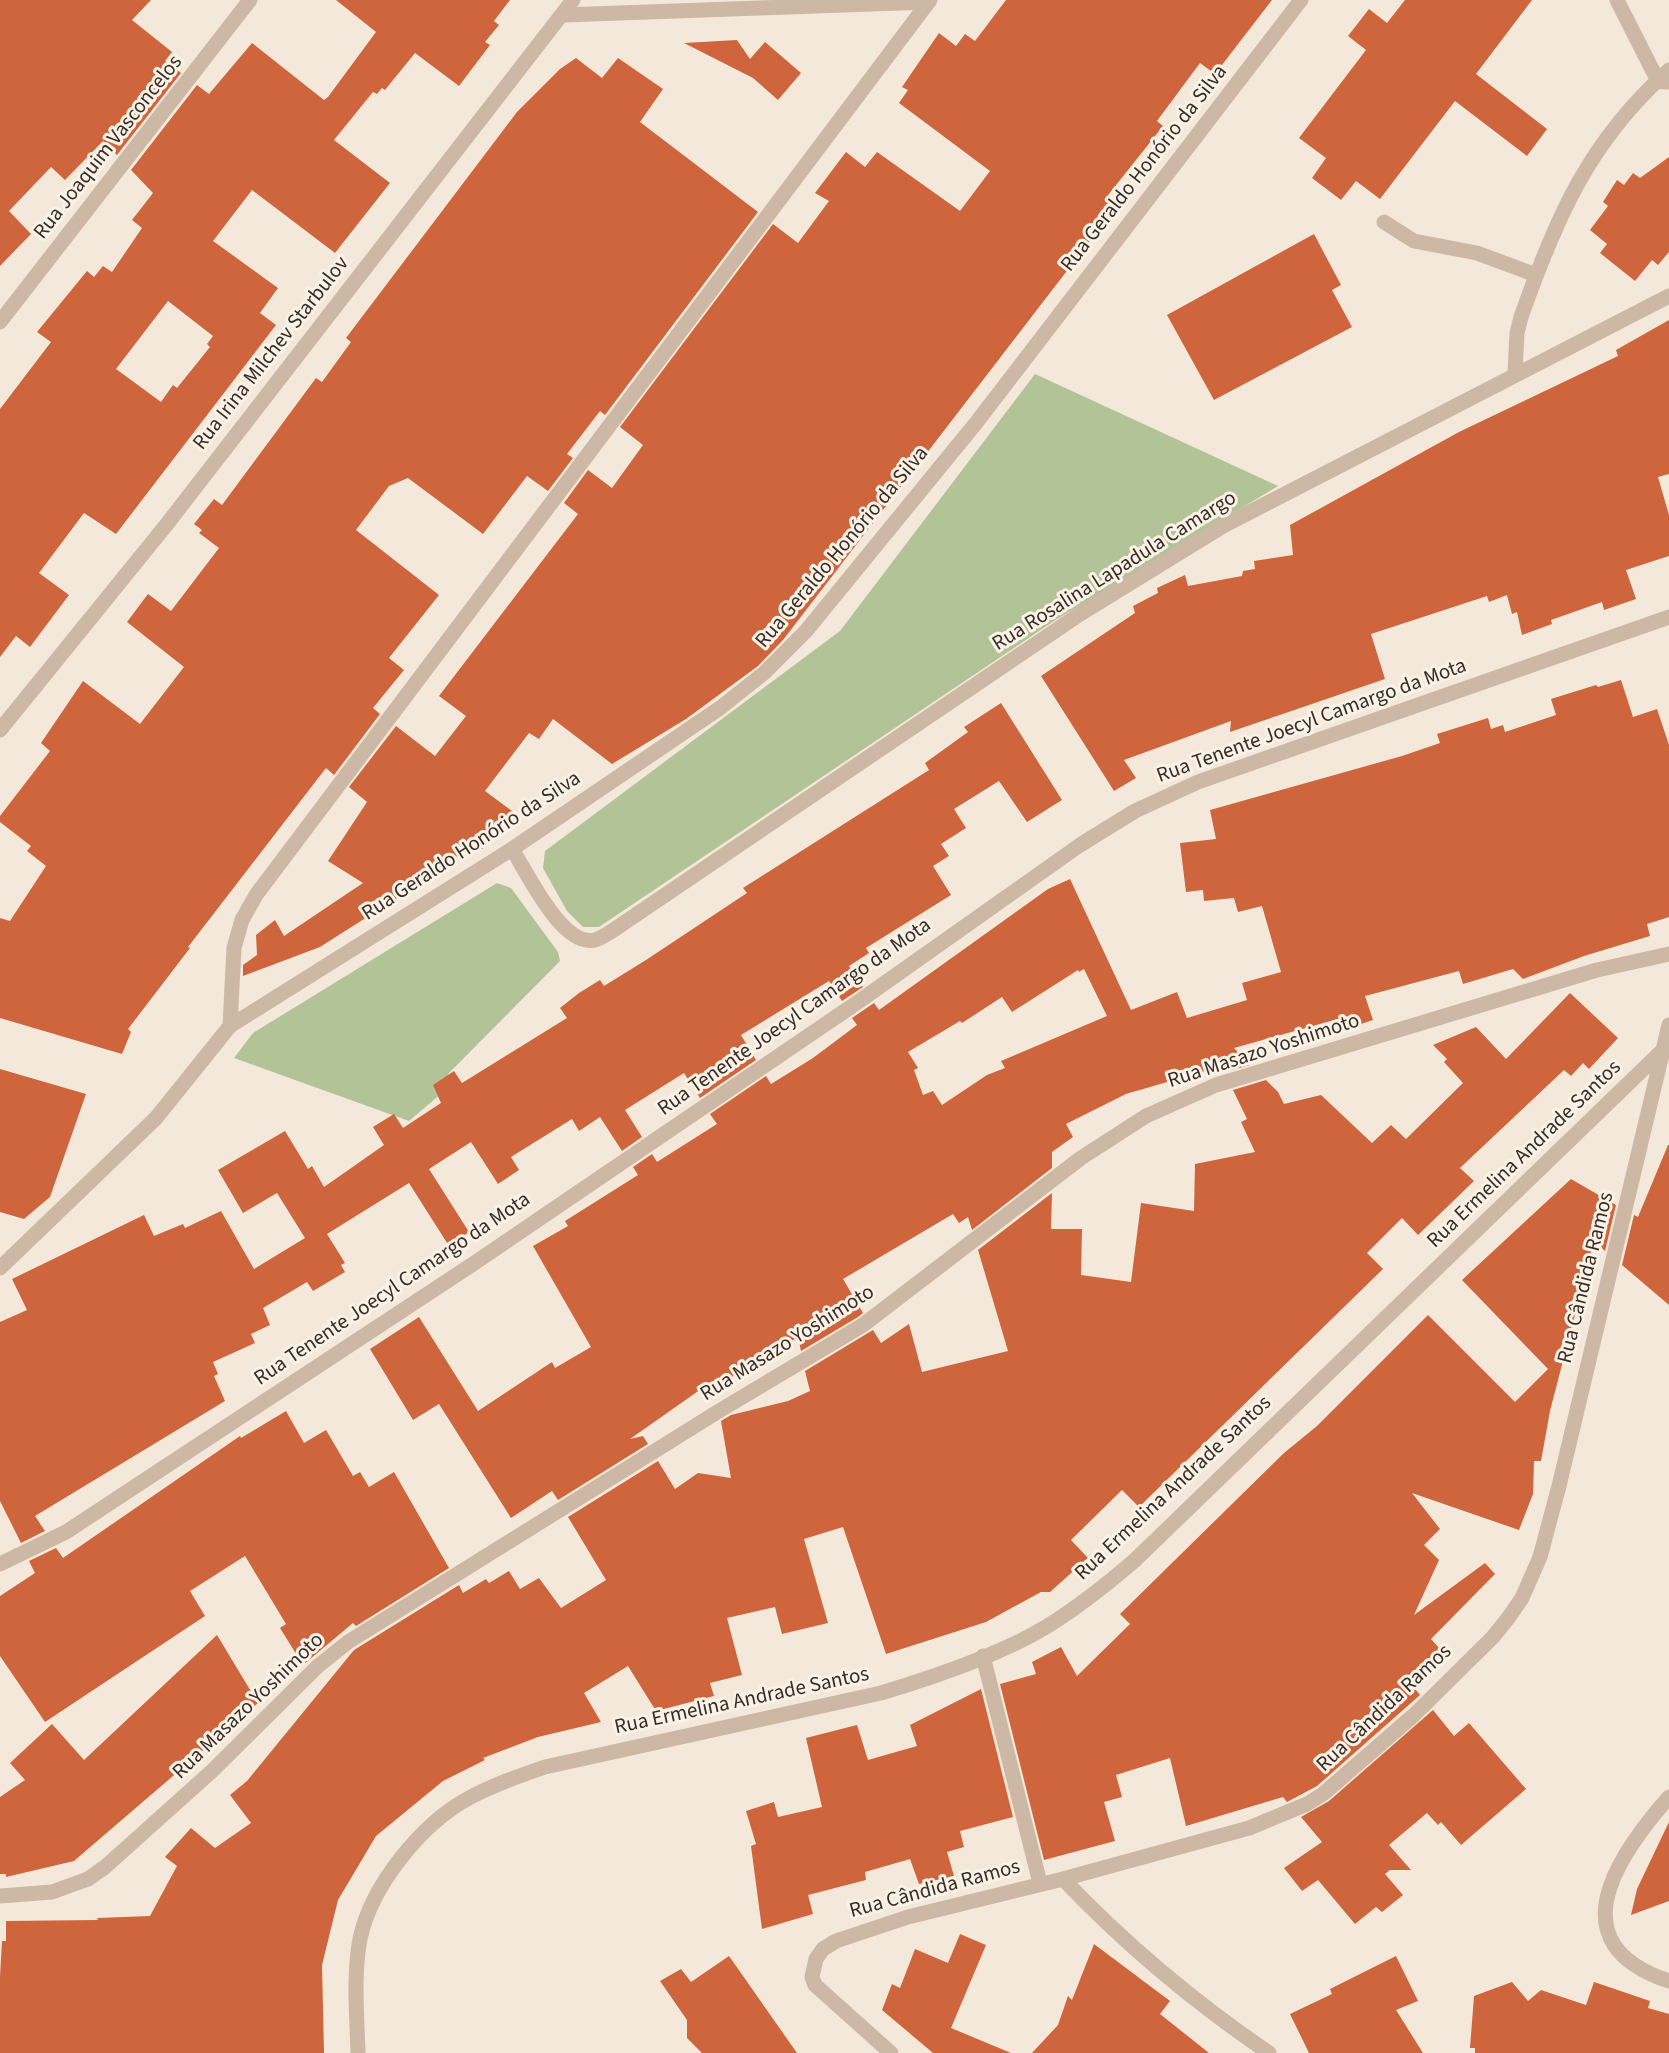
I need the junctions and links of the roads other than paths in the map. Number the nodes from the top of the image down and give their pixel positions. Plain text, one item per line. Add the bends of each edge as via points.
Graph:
1 (250, 0) edge
2 (573, 0) edge
3 (1301, 0) edge
4 (1617, 0) edge
5 (929, 1) edge
6 (563, 15) junction
7 (1665, 78) edge
8 (1384, 222) dead end
9 (1536, 275) junction
10 (1669, 296) edge
11 (0, 322) edge
12 (1515, 373) junction
13 (1669, 617) edge
14 (0, 730) edge
15 (513, 849) junction
16 (1669, 954) edge
17 (1669, 1025) edge
18 (230, 1026) junction
19 (1663, 1050) junction
20 (0, 1268) edge
21 (0, 1564) edge
22 (983, 1656) junction
23 (1669, 1797) edge
24 (1063, 1879) junction
25 (1040, 1883) junction
26 (0, 1896) edge
27 (1669, 1981) edge
28 (358, 2053) edge
29 (891, 2053) edge
30 (1269, 2053) edge

1 - 11 street, Rua Joaquim Vasconcelos
2 - 6 street, Rua Irina Milchev Starbulov
3 - 15 street, Rua Geraldo Honório da Silva via 976,423 806,631 764,673 720,708
4 - 7 street
5 - 6 street
5 - 18 street via 256,895 242,920 234,948
6 - 14 street, Rua Irina Milchev Starbulov via 174,515
7 - 9 street via 1612,130 1586,166
8 - 9 street via 1414,241 1478,253
9 - 12 street via 1517,333
10 - 12 street, Rua Rosalina Lapadula Camargo
12 - 15 street, Rua Rosalina Lapadula Camargo via 1223,526 1157,566 594,940 579,938 557,921
13 - 21 street, Rua Tenente Joecyl Camargo da Mota via 1198,782 1135,811 1080,845 858,1002 473,1264 66,1532
15 - 18 street, Rua Geraldo Honório da Silva
16 - 26 street, Rua Masazo Yoshimoto via 1597,970 1216,1085 1124,1128 863,1325 718,1411 333,1654 174,1807 88,1879 52,1892
17 - 19 street, Rua Cândida Ramos
18 - 20 street, Rua Geraldo Honório da Silva via 156,1118
19 - 22 street, Rua Ermelina Andrade Santos via 1106,1586 1044,1628
19 - 24 street, Rua Cândida Ramos via 1540,1557 1509,1617 1397,1730 1340,1782 1307,1804 1248,1827
22 - 25 street
22 - 28 street, Rua Ermelina Andrade Santos via 880,1693 545,1767 468,1798 423,1834 398,1862 367,1914 356,1978
23 - 27 street via 1622,1858 1604,1910 1608,1934 1618,1949 1632,1964
24 - 25 street, Rua Cândida Ramos
24 - 30 street via 1127,1944
25 - 29 street, Rua Cândida Ramos via 870,1928 823,1949 813,1967 815,1985

